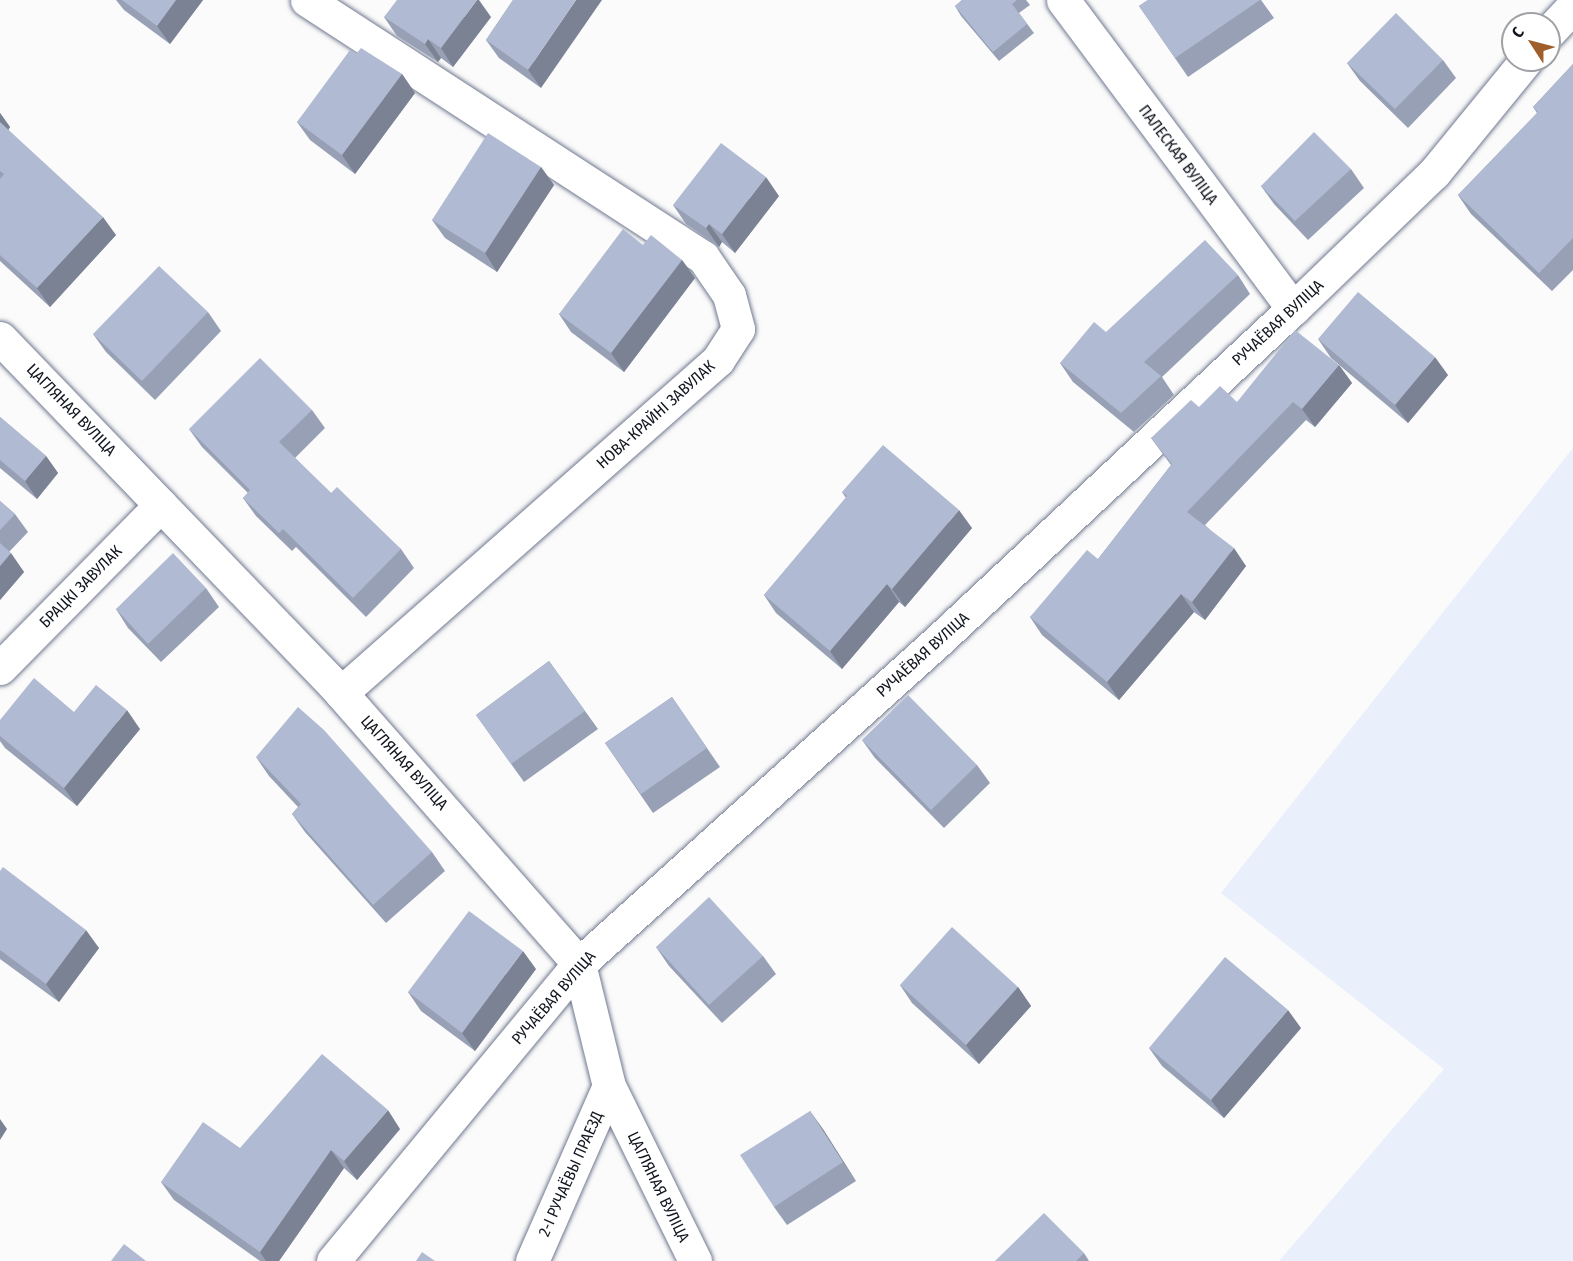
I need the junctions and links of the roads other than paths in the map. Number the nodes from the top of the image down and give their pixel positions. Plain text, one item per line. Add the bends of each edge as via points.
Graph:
1 (307, 0) edge
2 (1063, 0) edge
3 (1573, 6) edge
4 (1561, 19) edge
5 (1516, 72) edge
6 (1293, 309) junction
7 (0, 338) edge
8 (161, 505) junction
9 (0, 668) edge
10 (341, 693) junction
11 (579, 964) junction
12 (609, 1086) junction
13 (333, 1261) edge
14 (532, 1261) edge
15 (695, 1261) edge

1 - 10 street, НОВА-КРАЙНІ ЗАВУЛАК via 703,257 729,295 738,328 718,360
2 - 6 street, ПАЛЕСКАЯ ВУЛІЦА
3 - 4 street
5 - 6 street, РУЧАЁВАЯ ВУЛІЦА via 1434,173
6 - 11 street, РУЧАЁВАЯ ВУЛІЦА via 940,639
7 - 8 street, ЦАГЛЯНАЯ ВУЛІЦА
8 - 9 street, БРАЦКІ ЗАВУЛАК
8 - 10 street, ЦАГЛЯНАЯ ВУЛІЦА
10 - 11 street, ЦАГЛЯНАЯ ВУЛІЦА
11 - 12 street, ЦАГЛЯНАЯ ВУЛІЦА
11 - 13 street, РУЧАЁВАЯ ВУЛІЦА
12 - 14 street, 2-І РУЧАЁВЫ ПРАЕЗД
12 - 15 street, ЦАГЛЯНАЯ ВУЛІЦА

